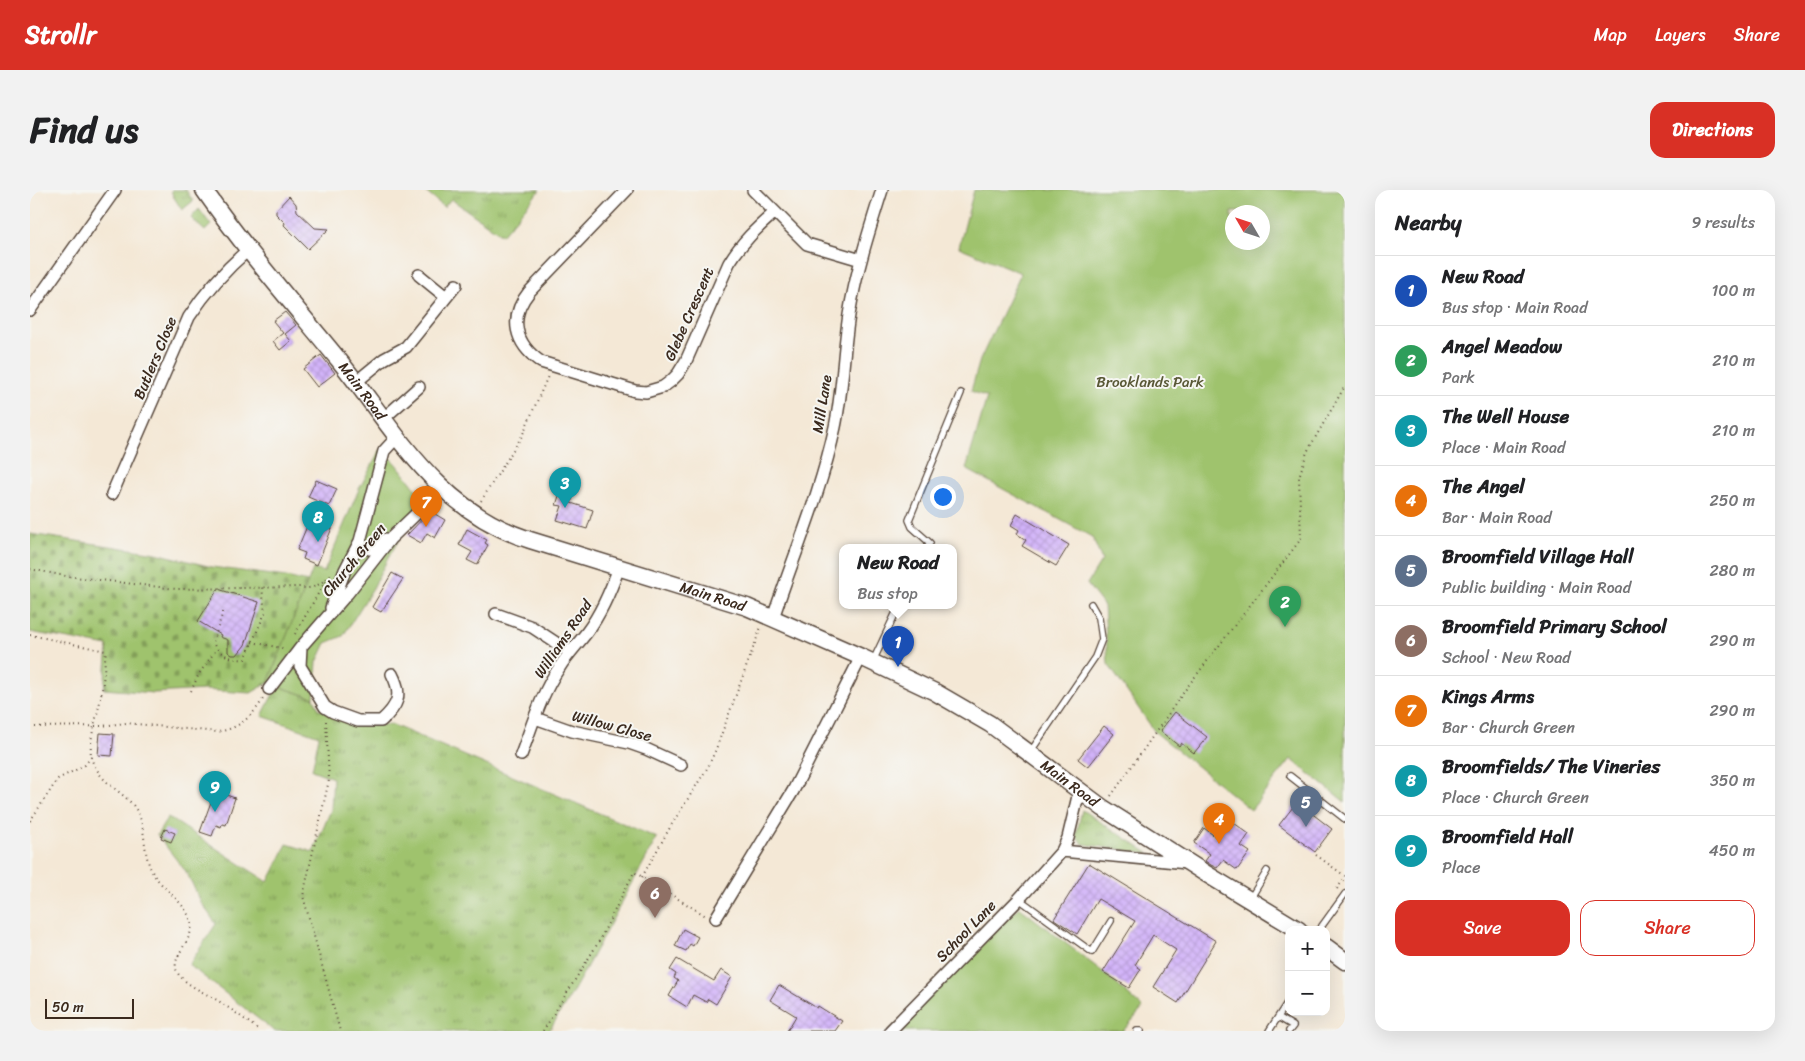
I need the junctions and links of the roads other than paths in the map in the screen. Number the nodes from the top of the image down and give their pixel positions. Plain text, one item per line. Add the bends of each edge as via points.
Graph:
1 (115, 190) edge
2 (204, 190) edge
3 (627, 190) edge
4 (753, 190) edge
5 (882, 190) edge
6 (774, 213) junction
7 (249, 249) junction
8 (861, 260) junction
9 (418, 275) dead end
10 (456, 285) dead end
11 (446, 297) junction
12 (30, 310) edge
13 (356, 382) junction
14 (419, 387) dead end
15 (961, 393) dead end
16 (384, 418) junction
17 (397, 437) junction
18 (442, 488) junction
19 (112, 494) dead end
20 (400, 528) junction
21 (360, 541) junction
22 (929, 544) edge
23 (620, 567) junction
24 (1091, 604) dead end
25 (897, 609) edge
26 (331, 611) junction
27 (496, 614) dead end
28 (768, 621) junction
29 (297, 647) junction
30 (570, 652) junction
31 (866, 660) junction
32 (392, 674) dead end
33 (269, 689) road end
34 (535, 718) junction
35 (1029, 753) junction
36 (521, 755) dead end
37 (681, 765) dead end
38 (1290, 776) dead end
39 (1079, 792) junction
40 (1345, 819) edge
41 (1062, 851) junction
42 (1190, 864) junction
43 (1267, 871) dead end
44 (1345, 894) edge
45 (1019, 899) junction
46 (1250, 899) junction
47 (716, 918) road end
48 (1111, 921) dead end
49 (1293, 926) edge
50 (1322, 926) edge
51 (1330, 950) edge
52 (1345, 961) edge
53 (1285, 1006) edge
54 (1278, 1017) junction
55 (890, 1031) edge
56 (1137, 1031) edge
57 (1141, 1031) edge
58 (1269, 1031) edge
59 (1289, 1031) edge

1 - 12 street
2 - 7 main road, Main Road
3 - 6 street, Glebe Crescent via 522,301 517,323 522,344 541,362 635,391 654,391 678,374 729,262 747,238
4 - 6 street
5 - 8 street, Mill Lane
6 - 8 street via 807,244
7 - 13 main road, Main Road
7 - 19 street, Butlers Close via 226,271 189,317
8 - 28 street, Mill Lane via 849,313 835,428 809,513
9 - 11 street
10 - 11 street
11 - 13 street via 406,347 384,359
13 - 16 main road, Main Road
14 - 16 street
15 - 22 lane via 910,520 912,527
16 - 17 main road, Main Road
17 - 18 main road, Main Road
17 - 21 street, Church Green via 384,451
18 - 20 street, Church Green
18 - 23 main road, Main Road via 485,521 513,535
20 - 21 street, Church Green via 370,549 364,548
20 - 26 street, Church Green
21 - 26 street, Church Green
23 - 28 main road, Main Road via 716,597
23 - 30 street, Williams Road via 601,612
24 - 35 lane via 1099,618 1102,639 1096,657
25 - 31 lane
26 - 29 street, Church Green
27 - 30 street via 532,627
28 - 31 main road, Main Road
29 - 32 street via 300,666 326,707 358,721 382,721 391,712 398,698
29 - 33 street, Church Green
30 - 34 street, Williams Road via 545,691
31 - 35 main road, Main Road via 955,703
31 - 47 street via 793,791
34 - 36 street, Williams Road
34 - 37 street, Willow Close via 629,743
35 - 39 main road, Main Road
38 - 40 lane
39 - 41 street, School Lane
39 - 42 main road, Main Road
41 - 42 street
41 - 45 street, School Lane
42 - 46 main road, Main Road
43 - 46 lane
44 - 50 lane
45 - 48 lane via 1092,952
45 - 55 street, School Lane
46 - 49 main road, Main Road
51 - 52 main road
53 - 54 lane
54 - 58 lane
54 - 59 lane via 1293,1026
56 - 57 lane

